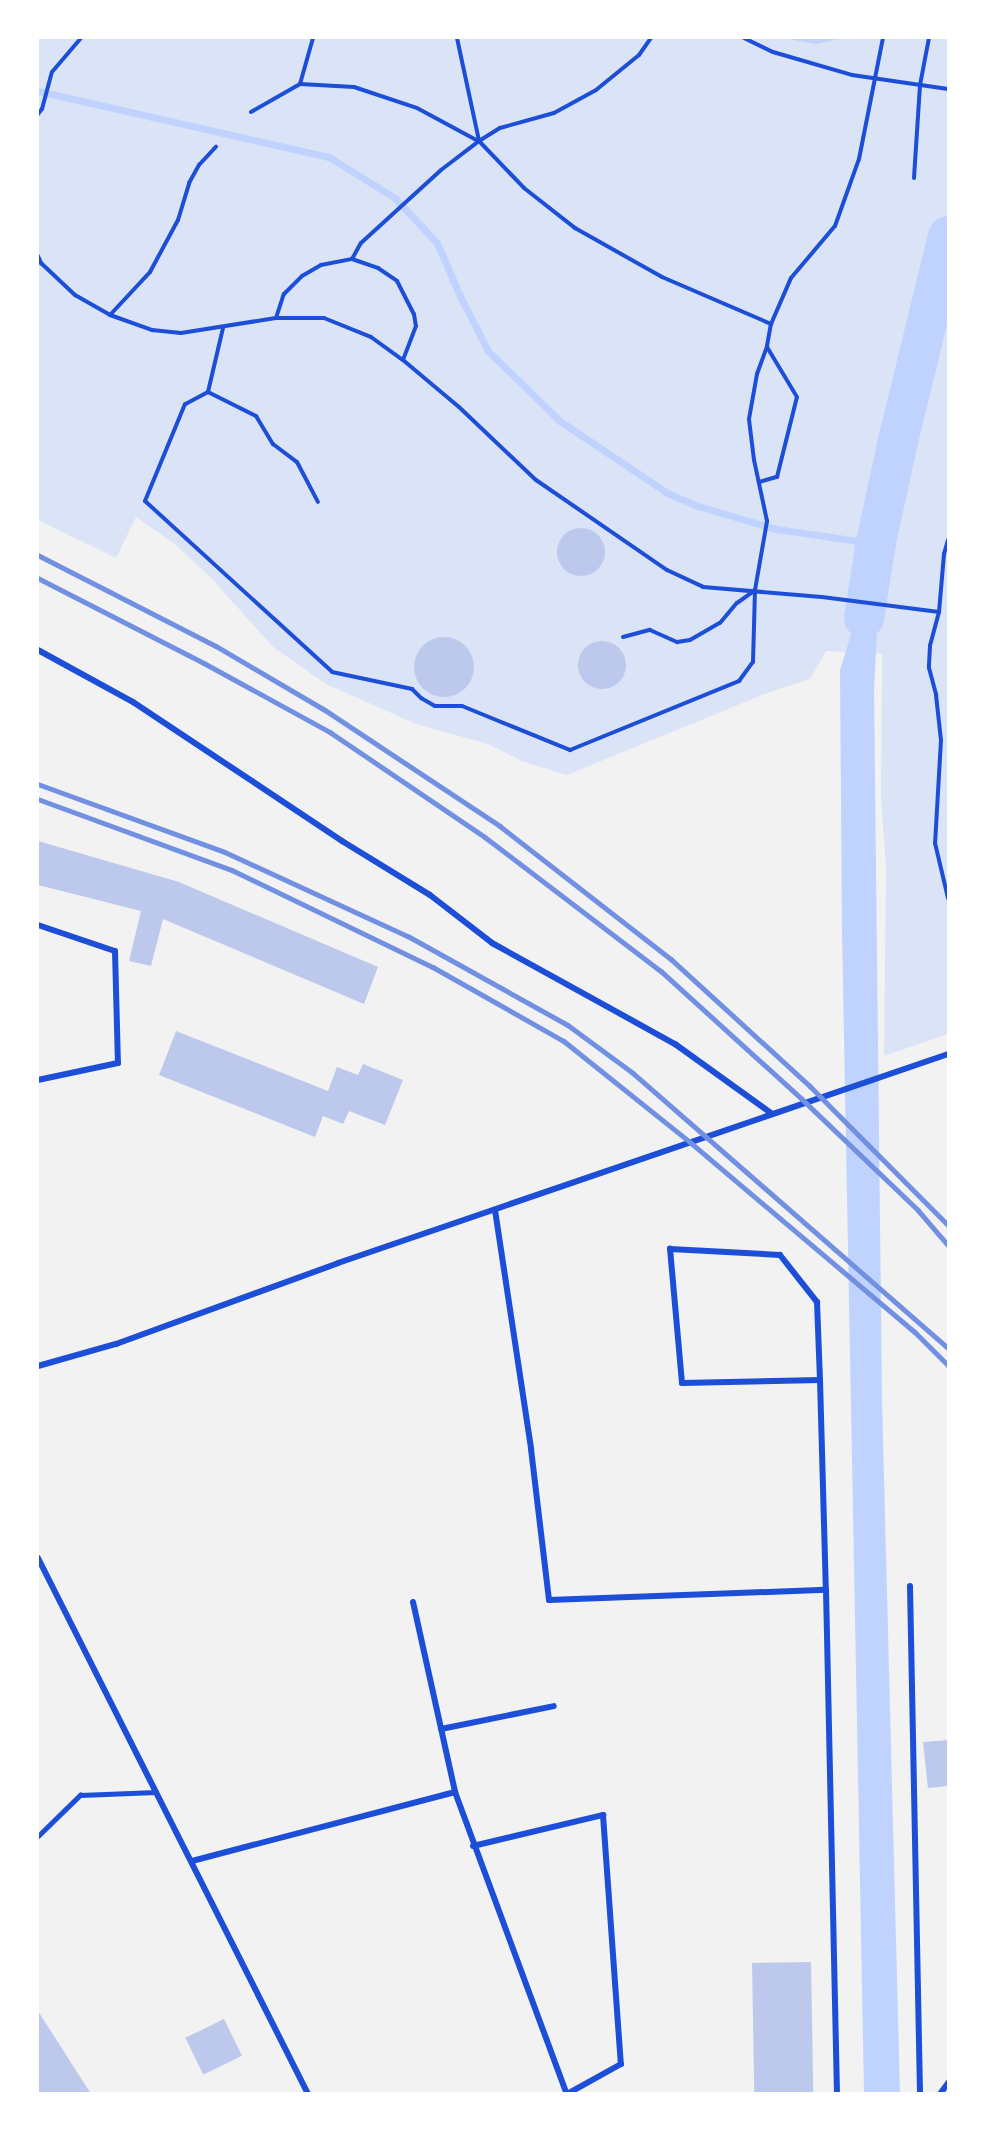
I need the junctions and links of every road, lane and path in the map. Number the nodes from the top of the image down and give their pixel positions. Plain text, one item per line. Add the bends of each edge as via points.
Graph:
1 (81, 38) edge
2 (313, 38) edge
3 (457, 38) edge
4 (651, 38) edge
5 (744, 38) edge
6 (883, 38) edge
7 (929, 38) edge
8 (873, 77) junction
9 (300, 84) junction
10 (923, 85) junction
11 (948, 89) edge
12 (251, 112) dead end
13 (38, 114) edge
14 (479, 141) junction
15 (216, 147) dead end
16 (914, 178) dead end
17 (38, 256) edge
18 (352, 259) junction
19 (110, 315) junction
20 (276, 318) junction
21 (771, 324) junction
22 (223, 328) junction
23 (767, 346) junction
24 (403, 360) junction
25 (208, 392) junction
26 (759, 482) junction
27 (318, 502) dead end
28 (948, 540) edge
29 (755, 590) junction
30 (939, 612) junction
31 (624, 637) dead end
32 (38, 650) edge
33 (948, 898) edge
34 (38, 925) edge
35 (948, 1054) edge
36 (38, 1080) edge
37 (771, 1113) junction
38 (495, 1210) junction
39 (38, 1366) edge
40 (820, 1380) junction
41 (38, 1558) edge
42 (910, 1586) dead end
43 (826, 1590) junction
44 (413, 1602) dead end
45 (554, 1706) dead end
46 (441, 1729) junction
47 (157, 1792) junction
48 (455, 1792) junction
49 (38, 1836) edge
50 (473, 1846) junction
51 (192, 1861) junction
52 (948, 2083) edge
53 (308, 2094) edge
54 (567, 2094) edge
55 (837, 2094) edge
56 (920, 2094) edge
57 (940, 2094) edge

1 - 13 path via 52,72
2 - 9 path
3 - 14 path
4 - 14 path via 639,55 596,90 554,113 500,128
5 - 8 path via 773,52 852,75
6 - 8 path
7 - 10 path
8 - 10 path
8 - 21 path via 859,159 835,226 791,278
9 - 12 path
9 - 14 path via 354,87 417,108
10 - 11 path
10 - 16 path
14 - 18 path via 361,243
14 - 21 path via 524,188 575,228 662,277
15 - 19 path via 189,183 178,220 150,272
17 - 19 path via 75,295
18 - 20 path via 321,265 302,276 284,294
18 - 24 path via 378,268 397,281 414,314 416,326
19 - 22 path via 152,330 181,333
20 - 22 path
20 - 24 path via 324,318 371,337
21 - 23 path
22 - 25 path
23 - 26 path via 757,374 750,419
23 - 26 path via 797,397 777,477
24 - 29 path via 536,480 667,570 703,587
25 - 27 path via 256,416 273,444 297,462
25 - 29 path via 185,404 145,501 332,672 412,689 435,706 462,706 570,750 739,681 753,662
26 - 29 path via 767,521
28 - 30 path
29 - 30 path
29 - 31 path via 720,623 690,640 677,642 650,630
30 - 33 path via 929,668 940,740 935,843
32 - 37 street via 133,702 430,895 492,943 675,1044
34 - 36 street via 115,951 118,1063
35 - 37 street
37 - 38 street
38 - 39 street via 116,1344
38 - 43 street via 549,1600
40 - 40 street via 682,1383 670,1249 780,1255 817,1302
40 - 43 street
41 - 47 street
42 - 56 street
43 - 55 street
44 - 46 street
45 - 46 street
46 - 48 street
47 - 49 lane via 80,1795
47 - 51 street
48 - 50 street
48 - 51 street
50 - 54 street
50 - 54 street via 603,1815 621,2064
51 - 53 street
52 - 57 street

